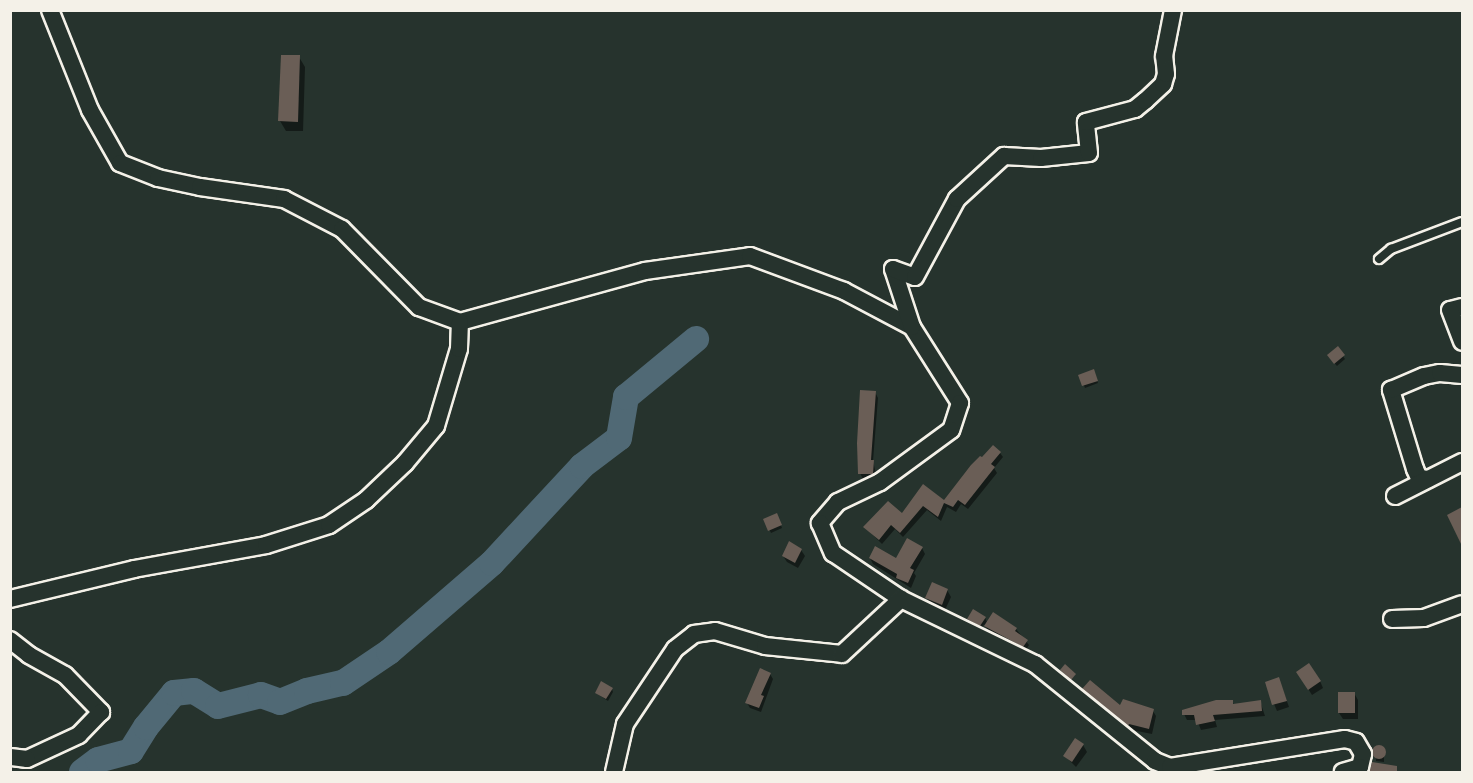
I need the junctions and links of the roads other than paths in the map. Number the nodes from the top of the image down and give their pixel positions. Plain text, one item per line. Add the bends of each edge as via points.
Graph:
1 (50, 10) edge
2 (1173, 10) edge
3 (1462, 222) edge
4 (1379, 259) dead end
5 (1462, 307) edge
6 (460, 322) junction
7 (912, 327) junction
8 (1462, 342) edge
9 (1462, 375) edge
10 (1462, 462) edge
11 (1428, 479) junction
12 (1395, 496) dead end
13 (10, 599) edge
14 (901, 599) junction
15 (1462, 604) edge
16 (1392, 619) dead end
17 (10, 640) edge
18 (10, 757) edge
19 (614, 772) edge
20 (1343, 772) edge

1 - 6 street via 90,110 120,164 200,187 284,199 342,229 419,307
2 - 7 street via 1163,84 1135,109 1086,122 1089,153 1041,158 1004,156 957,199 915,277 893,269
3 - 4 lane via 1391,249
5 - 8 street via 1450,310
6 - 7 street via 645,271 750,256 844,291
6 - 13 street via 459,349 436,426 366,500 329,525 266,545 134,569
7 - 14 street via 960,403 951,430 880,482 838,502 820,523 833,553
9 - 11 street via 1424,376 1390,390 1415,469 1419,478
10 - 11 street
11 - 12 street
14 - 19 street via 842,654 765,646 715,631 694,634 675,649 625,724
14 - 20 street via 1035,664 1155,761 1170,767 1345,739 1356,742 1363,754 1360,767
15 - 16 street via 1424,618
17 - 18 street via 65,675 101,712 80,735 27,759

